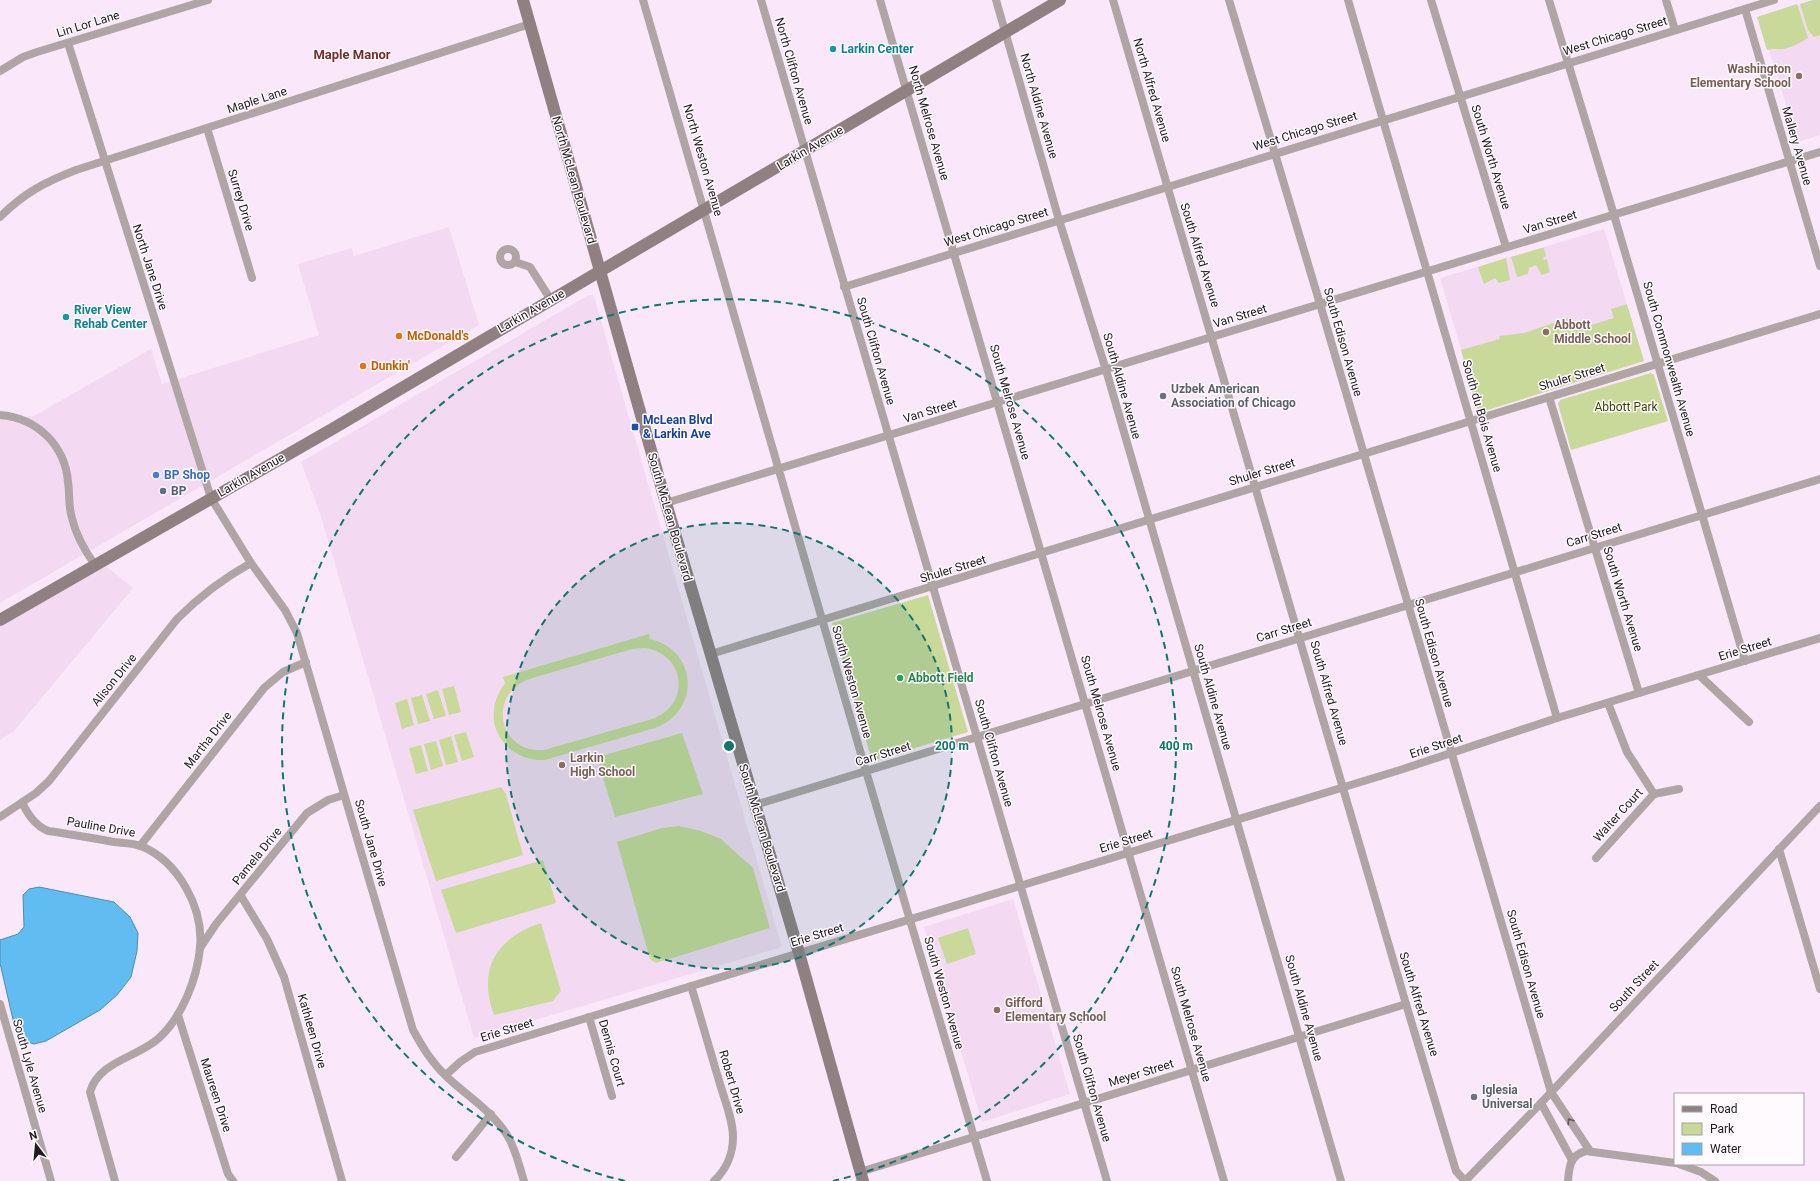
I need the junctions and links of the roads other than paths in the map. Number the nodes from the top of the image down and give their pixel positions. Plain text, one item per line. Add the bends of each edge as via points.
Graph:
1 (208, 0) edge
2 (524, 0) edge
3 (643, 0) edge
4 (761, 0) edge
5 (880, 0) edge
6 (996, 0) edge
7 (1060, 0) edge
8 (1113, 0) edge
9 (1229, 0) edge
10 (1348, 0) edge
11 (1431, 0) edge
12 (1549, 0) edge
13 (1666, 0) edge
14 (1774, 0) edge
15 (1745, 9) junction
16 (530, 24) junction
17 (1674, 30) junction
18 (1005, 32) junction
19 (68, 43) junction
20 (1567, 63) junction
21 (0, 70) edge
22 (907, 91) junction
23 (1459, 96) junction
24 (1383, 120) junction
25 (207, 128) junction
26 (805, 150) junction
27 (1820, 152) edge
28 (1274, 153) junction
29 (104, 162) junction
30 (1789, 162) junction
31 (1167, 186) junction
32 (705, 211) junction
33 (1614, 215) junction
34 (0, 217) edge
35 (1059, 220) junction
36 (1506, 248) junction
37 (953, 252) junction
38 (515, 262) dead end
39 (1820, 266) edge
40 (600, 271) junction
41 (1427, 272) junction
42 (252, 278) dead end
43 (844, 287) junction
44 (550, 300) junction
45 (1320, 304) junction
46 (1820, 314) edge
47 (737, 327) joint
48 (1212, 337) junction
49 (626, 360) joint
50 (1657, 364) junction
51 (1106, 370) junction
52 (1549, 397) junction
53 (998, 402) junction
54 (0, 415) edge
55 (1471, 420) junction
56 (888, 436) junction
57 (1363, 453) junction
58 (778, 470) junction
59 (1820, 479) edge
60 (1256, 486) junction
61 (211, 498) junction
62 (666, 504) junction
63 (1702, 515) junction
64 (1149, 520) junction
65 (1595, 548) junction
66 (1042, 554) junction
67 (251, 563) junction
68 (95, 565) junction
69 (1515, 572) junction
70 (932, 588) junction
71 (1408, 605) junction
72 (0, 620) edge
73 (822, 621) junction
74 (1300, 638) junction
75 (1820, 638) edge
76 (711, 654) junction
77 (1745, 661) junction
78 (306, 662) junction
79 (1193, 671) junction
80 (1699, 675) junction
81 (1639, 693) junction
82 (1608, 703) junction
83 (1086, 704) junction
84 (1558, 718) junction
85 (1749, 722) dead end
86 (978, 738) junction
87 (1451, 754) junction
88 (866, 772) junction
89 (1344, 787) junction
90 (1679, 789) dead end
91 (1654, 794) junction
92 (344, 795) junction
93 (22, 803) junction
94 (755, 805) junction
95 (1820, 806) edge
96 (0, 817) edge
97 (1237, 820) junction
98 (140, 846) junction
99 (1779, 849) junction
100 (1130, 852) junction
101 (1596, 858) dead end
102 (1020, 886) junction
103 (241, 896) junction
104 (910, 920) junction
105 (200, 948) junction
106 (799, 953) junction
107 (691, 986) junction
108 (1820, 989) edge
109 (0, 1004) edge
110 (1406, 1004) junction
111 (178, 1015) junction
112 (589, 1017) junction
113 (1300, 1037) junction
114 (1192, 1070) junction
115 (446, 1075) junction
116 (1551, 1092) junction
117 (612, 1096) dead end
118 (1084, 1103) junction
119 (1541, 1103) junction
120 (490, 1114) junction
121 (974, 1136) junction
122 (1590, 1151) junction
123 (456, 1157) dead end
124 (1572, 1160) junction
125 (1674, 1163) edge
126 (1682, 1165) edge
127 (862, 1176) edge
128 (52, 1181) edge
129 (115, 1181) edge
130 (233, 1181) edge
131 (342, 1181) edge
132 (524, 1181) edge
133 (714, 1181) edge
134 (987, 1181) edge
135 (1107, 1181) edge
136 (1224, 1181) edge
137 (1341, 1181) edge
138 (1465, 1181) edge
139 (1568, 1181) edge
140 (1715, 1181) edge

1 - 19 street, Lin Lor Lane
2 - 16 main road, North McLean Boulevard
3 - 32 street, North Weston Avenue
4 - 26 street, North Clifton Avenue
5 - 22 street, North Melrose Avenue
6 - 18 street, North Aldine Avenue
7 - 18 main road, Larkin Avenue
8 - 31 street, North Alfred Avenue
9 - 28 street, South Edison Avenue
10 - 24 street, South du Bois Avenue
11 - 23 street, South Worth Avenue
12 - 20 street, South Commonwealth Avenue
13 - 17 street
14 - 15 street, West Chicago Street
15 - 17 street, West Chicago Street
15 - 30 street, Mallery Avenue
16 - 25 street, Maple Lane
16 - 40 main road, North McLean Boulevard
17 - 20 street, West Chicago Street
18 - 22 main road, Larkin Avenue
18 - 35 street, North Aldine Avenue
19 - 21 street, Lin Lor Lane via 23,57
19 - 29 street, North Jane Drive
20 - 23 street, West Chicago Street
20 - 33 street, South Commonwealth Avenue
22 - 26 main road, Larkin Avenue
22 - 37 street, North Melrose Avenue
23 - 24 street, West Chicago Street
23 - 36 street, South Worth Avenue
24 - 28 street, West Chicago Street
24 - 41 street, South du Bois Avenue
25 - 29 street, Maple Lane
25 - 42 street, Surrey Drive
26 - 32 main road, Larkin Avenue
26 - 43 street, North Clifton Avenue
27 - 30 street, Van Street
28 - 31 street, West Chicago Street
28 - 45 street, South Edison Avenue
29 - 34 street, Maple Lane via 46,182 25,194
29 - 61 street, North Jane Drive
30 - 33 street, Van Street
30 - 39 street, Mallery Avenue
31 - 35 street, West Chicago Street
31 - 48 street, South Alfred Avenue
32 - 40 main road, Larkin Avenue
32 - 47 street, North Weston Avenue
33 - 36 street, Van Street
33 - 50 street, South Commonwealth Avenue
35 - 37 street, West Chicago Street
35 - 51 street, South Aldine Avenue
36 - 41 street, Van Street
37 - 43 street, West Chicago Street
37 - 53 street, South Melrose Avenue
38 - 44 street via 530,267
40 - 44 main road, Larkin Avenue
40 - 49 main road, North McLean Boulevard
41 - 45 street, Van Street
41 - 55 street, South du Bois Avenue
43 - 56 street, South Clifton Avenue
44 - 61 main road, Larkin Avenue
45 - 48 street, Van Street
45 - 57 street, South Edison Avenue
46 - 50 street, Shuler Street
47 - 58 street, South Weston Avenue
48 - 51 street, Van Street
48 - 60 street, South Alfred Avenue
49 - 62 main road, South McLean Boulevard
50 - 52 street, Shuler Street
50 - 63 street, South Commonwealth Avenue
51 - 53 street, Van Street
51 - 64 street, South Aldine Avenue
52 - 55 street, Shuler Street
52 - 65 street, South Worth Avenue
53 - 56 street, Van Street
53 - 66 street, South Melrose Avenue
54 - 68 street via 30,423 48,435 59,450 67,475 72,520 80,542
55 - 57 street, Shuler Street
55 - 69 street, South du Bois Avenue
56 - 58 street, Van Street
56 - 70 street, South Clifton Avenue
57 - 60 street, Shuler Street
57 - 71 street, South Edison Avenue
58 - 62 street, Van Street
58 - 73 street, South Weston Avenue
59 - 63 street, Carr Street
60 - 64 street, Shuler Street
60 - 74 street, South Alfred Avenue
61 - 67 street, South Jane Drive
61 - 68 main road, Larkin Avenue
62 - 76 main road, South McLean Boulevard
63 - 65 street, Carr Street
63 - 77 street, South Commonwealth Avenue
64 - 66 street, Shuler Street
64 - 79 street, South Aldine Avenue
65 - 69 street, Carr Street
65 - 81 street, South Worth Avenue
66 - 70 street, Shuler Street
66 - 83 street, South Melrose Avenue
67 - 78 street, South Jane Drive via 285,610 297,633
67 - 93 street, Alison Drive via 211,587 194,602 49,781
68 - 72 main road, Larkin Avenue
69 - 71 street, Carr Street
69 - 84 street, South du Bois Avenue
70 - 73 street, Shuler Street
70 - 86 street, South Clifton Avenue
71 - 74 street, Carr Street
71 - 87 street, South Edison Avenue
73 - 76 street, Shuler Street
73 - 88 street, South Weston Avenue
74 - 79 street, Carr Street
74 - 89 street, South Alfred Avenue
75 - 77 street, Erie Street
76 - 94 main road, South McLean Boulevard
77 - 80 street, Erie Street
78 - 92 street, South Jane Drive
78 - 98 street, Martha Drive via 283,672 264,688
79 - 83 street, Carr Street
79 - 97 street, South Aldine Avenue
80 - 81 street, Erie Street
80 - 85 street
81 - 82 street, Erie Street
82 - 84 street, Erie Street
82 - 91 street, Walter Court via 1627,752
83 - 86 street, Carr Street
83 - 100 street, South Melrose Avenue
84 - 87 street, Erie Street
86 - 88 street, Carr Street
86 - 102 street, South Clifton Avenue
87 - 89 street, Erie Street
87 - 116 street, South Edison Avenue
88 - 94 street, Carr Street
88 - 104 street, South Weston Avenue
89 - 97 street, Erie Street
89 - 110 street, South Alfred Avenue
90 - 91 street
91 - 101 street, Walter Court
92 - 103 street, Pamela Drive via 328,800 307,813
92 - 115 street, South Jane Drive via 413,1030 427,1056
93 - 96 street, Alison Drive
93 - 98 street, Pauline Drive via 35,823 48,831
94 - 106 main road, South McLean Boulevard
95 - 99 street, South Street
97 - 100 street, Erie Street
97 - 113 street, South Aldine Avenue
98 - 105 street, Pauline Drive via 164,861 184,887 198,921
99 - 108 street
99 - 116 street, South Street
100 - 102 street, Erie Street
100 - 114 street, South Melrose Avenue
102 - 104 street, Erie Street
102 - 118 street, South Clifton Avenue
103 - 105 street, Pamela Drive via 216,924
103 - 131 street, Kathleen Drive via 267,939 284,977
104 - 106 street, Erie Street
104 - 121 street, South Weston Avenue
105 - 111 street, Pauline Drive via 194,977
106 - 107 street, Erie Street
106 - 127 main road, South McLean Boulevard
107 - 112 street, Erie Street
107 - 133 street, Robert Drive via 728,1110 733,1136 727,1165
109 - 128 street, South Lyle Avenue
110 - 113 street, Meyer Street
110 - 138 street, South Alfred Avenue via 1456,1171
111 - 129 street, Pauline Drive via 159,1038 110,1066 92,1083 90,1092
111 - 130 street, Maureen Drive via 228,1174
112 - 115 street, Erie Street via 475,1052
112 - 117 street, Dennis Court
113 - 114 street, Meyer Street
113 - 137 street, South Aldine Avenue
114 - 118 street, Meyer Street
114 - 136 street, South Melrose Avenue
115 - 120 street, South Jane Drive
116 - 119 street, South Street
122 -> 116 street, South Edison Avenue
118 - 121 street, Meyer Street
118 - 135 street, South Clifton Avenue
119 - 124 street
119 - 138 street, South Street
120 - 123 street
120 - 132 street, South Jane Drive via 508,1136
121 - 127 street, Meyer Street
121 - 134 street, South Weston Avenue
122 - 124 street via 1580,1153
122 - 125 street
124 - 139 street
126 - 140 street

